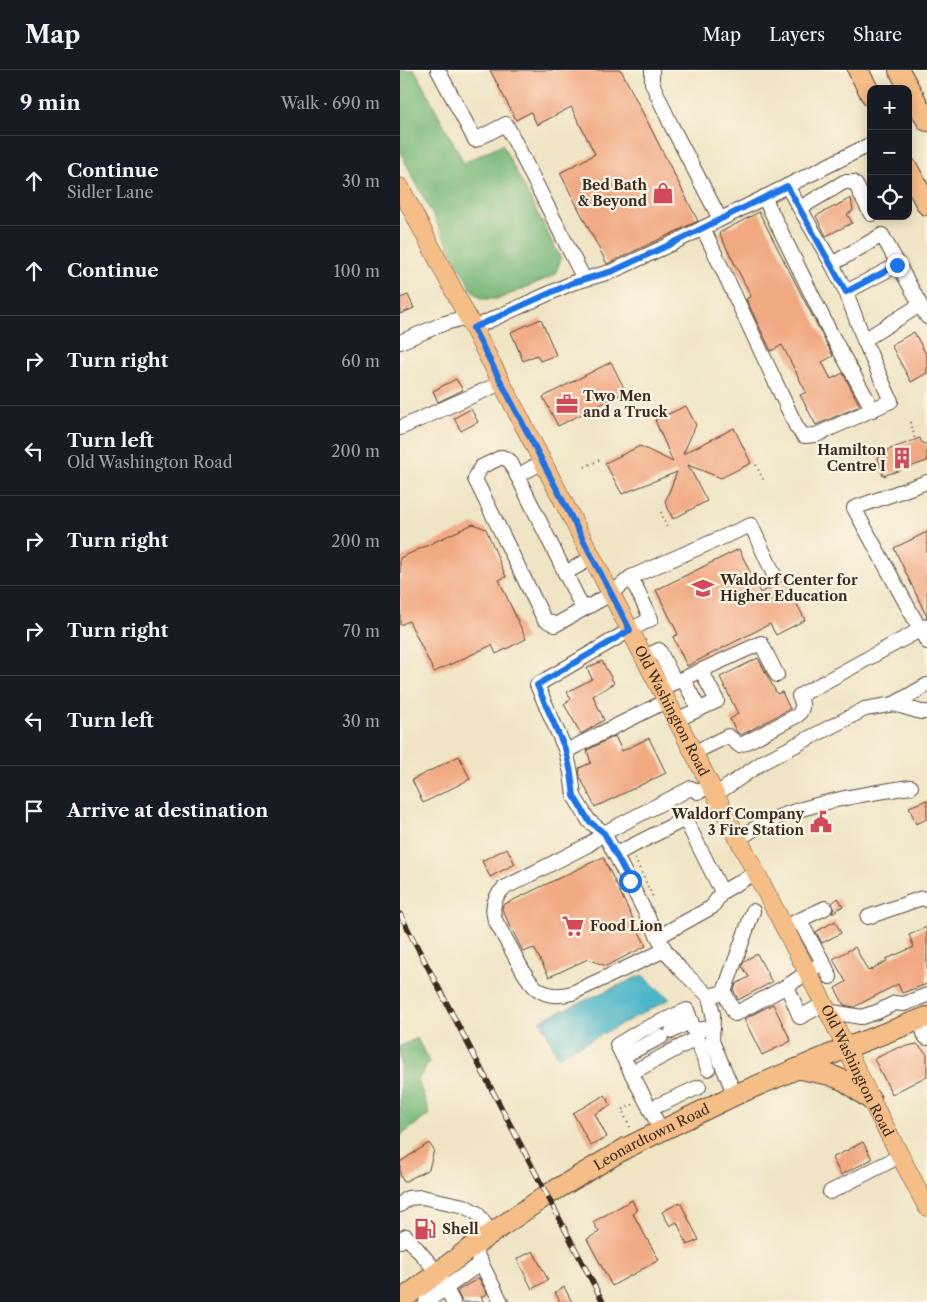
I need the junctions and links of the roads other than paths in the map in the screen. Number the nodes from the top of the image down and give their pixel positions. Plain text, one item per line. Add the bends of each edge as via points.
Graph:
1 (438, 70) edge
2 (652, 70) edge
3 (858, 70) edge
4 (899, 70) edge
5 (867, 87) edge
6 (927, 121) edge
7 (867, 146) edge
8 (911, 175) edge
9 (787, 186) junction
10 (400, 187) edge
11 (764, 197) junction
12 (927, 205) edge
13 (867, 207) edge
14 (800, 208) junction
15 (720, 220) junction
16 (874, 220) edge
17 (703, 228) junction
18 (882, 235) junction
19 (832, 264) junction
20 (897, 265) junction
21 (584, 279) junction
22 (846, 292) junction
23 (924, 311) edge
24 (470, 323) junction
25 (864, 340) junction
26 (400, 342) edge
27 (501, 383) junction
28 (873, 410) junction
29 (400, 428) edge
30 (543, 462) junction
31 (517, 476) junction
32 (927, 482) edge
33 (592, 558) junction
34 (566, 573) junction
35 (774, 575) dead end
36 (631, 577) junction
37 (611, 594) junction
38 (583, 609) junction
39 (924, 627) edge
40 (630, 630) junction
41 (927, 642) edge
42 (701, 670) junction
43 (777, 675) dead end
44 (927, 685) edge
45 (671, 688) junction
46 (894, 704) junction
47 (700, 710) junction
48 (927, 712) edge
49 (676, 720) junction
50 (566, 751) junction
51 (693, 753) junction
52 (911, 787) dead end
53 (713, 790) junction
54 (604, 833) junction
55 (738, 839) junction
56 (616, 854) junction
57 (756, 873) junction
58 (722, 892) junction
59 (927, 900) edge
60 (825, 908) dead end
61 (753, 911) dead end
62 (868, 917) dead end
63 (791, 924) junction
64 (658, 937) junction
65 (665, 950) junction
66 (822, 962) junction
67 (807, 973) junction
68 (830, 977) dead end
69 (787, 986) junction
70 (724, 992) junction
71 (927, 995) edge
72 (709, 996) junction
73 (904, 1004) junction
74 (825, 1008) junction
75 (921, 1025) edge
76 (693, 1026) junction
77 (713, 1028) junction
78 (846, 1048) junction
79 (625, 1061) junction
80 (708, 1069) dead end
81 (800, 1069) junction
82 (699, 1087) dead end
83 (736, 1095) junction
84 (871, 1100) junction
85 (650, 1109) junction
86 (661, 1130) junction
87 (900, 1156) junction
88 (830, 1192) dead end
89 (400, 1205) edge
90 (927, 1206) edge
91 (491, 1233) junction
92 (402, 1235) edge
93 (477, 1254) junction
94 (441, 1280) junction
95 (403, 1298) edge
96 (426, 1302) edge
97 (453, 1302) edge
98 (500, 1302) edge

1 - 21 street via 475,140 506,124
2 - 15 street via 652,83 671,125
3 - 5 highway
4 - 6 highway
7 - 9 street
8 - 12 highway
9 - 11 street
9 - 14 street
10 - 24 main road, Old Washington Road
11 - 15 street
11 - 28 street via 832,336
13 - 14 street via 856,185 849,181
14 - 19 street
15 - 17 street
16 - 18 street
17 - 21 street via 613,271
17 - 28 street via 793,420 804,436 816,435
18 - 19 street
18 - 20 street
19 - 22 street
20 - 22 street
20 - 23 street
21 - 24 street
22 - 25 street
23 - 25 street
24 - 26 street via 445,323
24 - 27 main road, Old Washington Road
25 - 28 street via 891,401
27 - 29 street
27 - 30 main road, Old Washington Road
30 - 31 street
30 - 33 main road, Old Washington Road
31 - 34 street
31 - 38 street via 510,461 502,457 481,467 475,479 544,619 555,625
32 - 39 street via 854,508
33 - 34 street
33 - 37 main road, Old Washington Road
34 - 38 street
35 - 36 street via 750,525
36 - 37 street
36 - 40 street via 652,619
37 - 38 street
37 - 40 main road, Old Washington Road
39 - 41 street
39 - 51 street via 799,696 803,708 798,715 745,743 739,745 728,736
40 - 45 main road, Old Washington Road via 644,657
40 - 50 street via 537,685
42 - 43 street via 761,643
42 - 45 street
42 - 47 street via 717,701
44 - 46 street
45 - 47 street
45 - 49 main road, Old Washington Road
45 - 50 street
46 - 48 street
46 - 53 street via 865,709
47 - 49 street
49 - 51 main road, Old Washington Road
50 - 54 street via 574,796 589,821
51 - 53 main road, Old Washington Road
52 - 55 street via 821,803 767,822
53 - 54 street via 698,792 691,788
53 - 55 main road, Old Washington Road
54 - 56 street
54 - 65 street via 588,845 504,888 494,902 495,920 528,981 548,995 572,993
55 - 57 main road, Old Washington Road
56 - 58 street via 684,819
56 - 64 street
57 - 58 street
57 - 63 main road, Old Washington Road
58 - 64 street via 712,907
59 - 62 street via 922,898
60 - 63 street
61 - 70 street
63 - 66 street
63 - 67 main road, Old Washington Road
64 - 65 street
65 - 72 street
66 - 67 street
66 - 68 street
67 - 69 street
67 - 74 main road, Old Washington Road
69 - 70 street via 735,1014
69 - 74 street via 800,1016
70 - 72 street
71 - 73 street
72 - 77 street
73 - 74 street via 895,1003 861,1017
73 - 75 street
74 - 78 main road, Old Washington Road
75 - 78 highway, Leonardtown Road
76 - 77 street
76 - 79 street
76 - 79 street via 667,1035
76 - 79 street via 687,1010 640,1031 617,1045
76 - 80 street
77 - 83 street via 712,1040
78 - 81 highway, Leonardtown Road
78 - 84 main road, Old Washington Road
79 - 85 street
81 - 83 highway, Leonardtown Road
81 - 84 highway via 845,1081
82 - 85 street
83 - 86 highway, Leonardtown Road
84 - 87 main road, Old Washington Road
85 - 86 street
86 - 91 highway, Leonardtown Road via 547,1195
87 - 88 street
87 - 90 main road, Old Washington Road
89 - 91 street via 408,1198 422,1197 464,1206 476,1212
91 - 93 highway, Leonardtown Road
92 - 94 street
93 - 94 highway, Leonardtown Road
93 - 98 street
94 - 95 highway, Leonardtown Road
94 - 96 street
94 - 97 street

